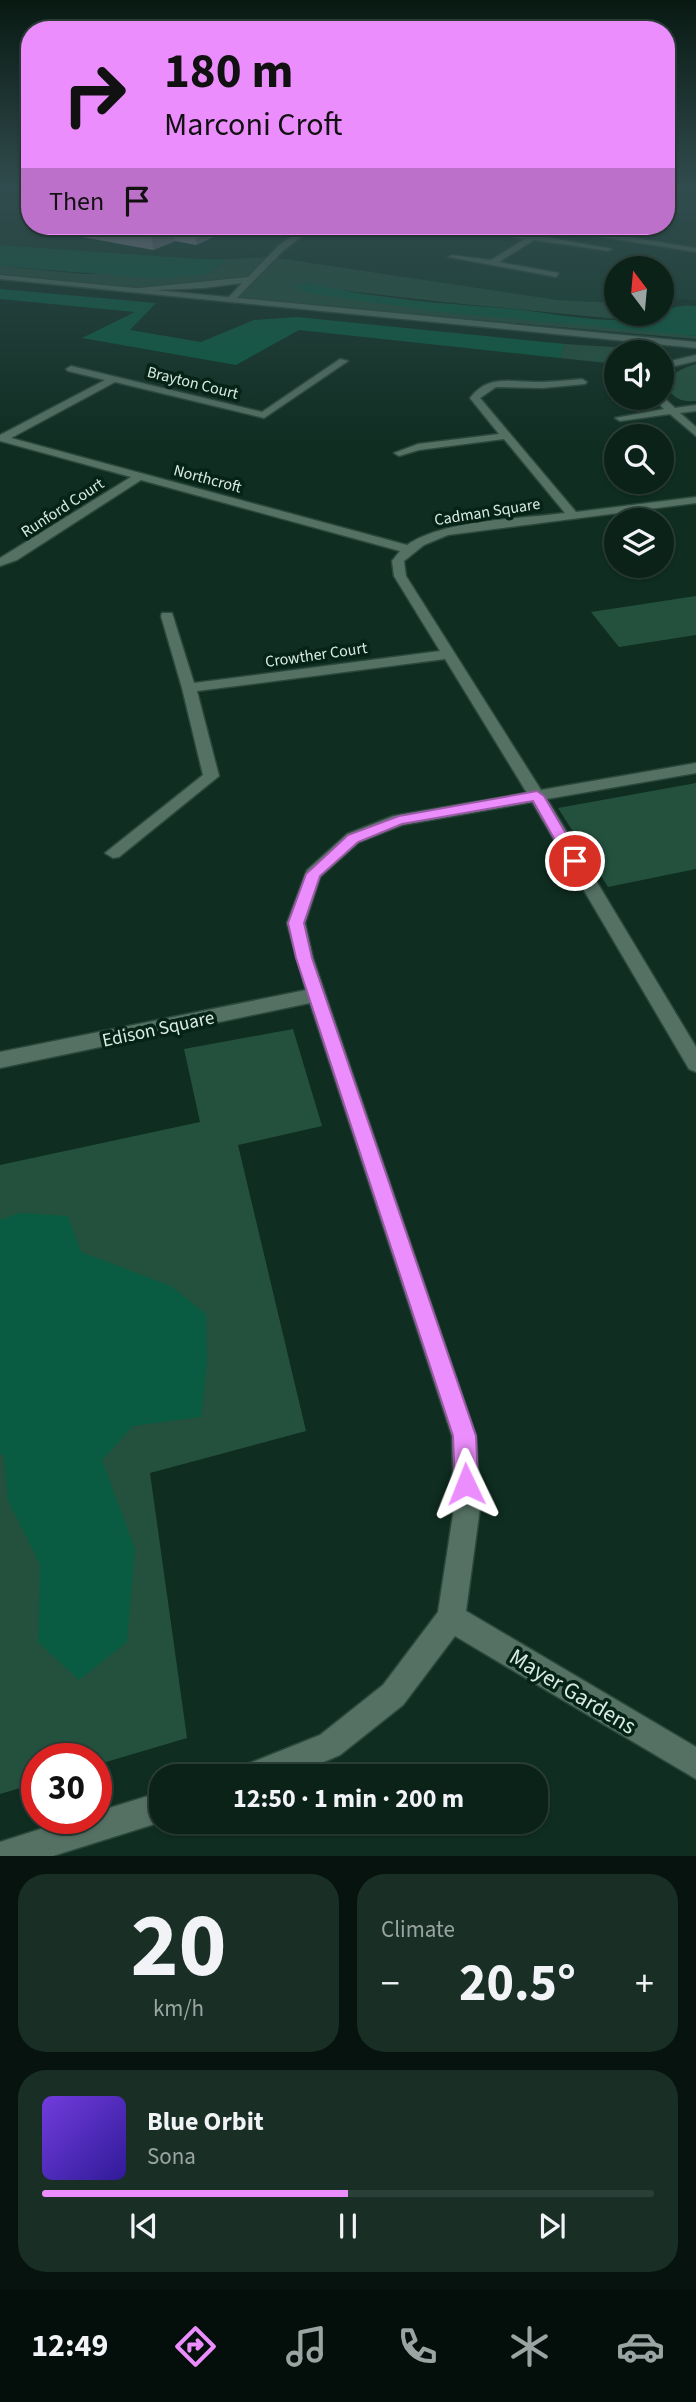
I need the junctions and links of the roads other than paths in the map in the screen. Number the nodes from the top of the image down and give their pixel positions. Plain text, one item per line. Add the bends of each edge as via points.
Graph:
1 (255, 274) edge
2 (549, 274) edge
3 (556, 275) dead end
4 (0, 277) edge
5 (251, 278) junction
6 (134, 289) junction
7 (232, 298) junction
8 (646, 340) edge
9 (674, 343) edge
10 (696, 345) edge
11 (696, 358) edge
12 (344, 361) dead end
13 (674, 363) edge
14 (71, 369) dead end
15 (114, 379) junction
16 (582, 382) dead end
17 (696, 408) edge
18 (673, 411) junction
19 (621, 419) dead end
20 (696, 433) edge
21 (507, 436) junction
22 (1, 438) edge
23 (399, 453) dead end
24 (140, 475) junction
25 (696, 500) edge
26 (573, 516) junction
27 (407, 549) junction
28 (0, 562) edge
29 (167, 616) dead end
30 (448, 654) junction
31 (189, 688) junction
32 (696, 768) edge
33 (537, 796) junction
34 (113, 853) dead end
35 (317, 995) junction
36 (0, 1060) edge
37 (696, 1064) edge
38 (451, 1618) junction
39 (285, 1764) edge
40 (696, 1764) edge
41 (149, 1811) edge
42 (3, 1856) edge

1 - 5 street
2 - 3 street
4 - 6 street
5 - 6 street via 204,286
5 - 7 street
6 - 7 street
7 - 8 street
9 - 10 street
11 - 13 street
12 - 15 street, Brayton Court via 259,418
14 - 15 street, Brayton Court
15 - 22 street
16 - 21 street via 535,386 511,379 480,389 475,398
17 - 18 street
18 - 19 street
18 - 20 street
21 - 23 street
21 - 26 street
22 - 24 street, Northcroft
24 - 27 street, Northcroft
24 - 28 street, Runford Court
25 - 26 street, Cadman Square
26 - 27 street, Cadman Square via 447,532
27 - 30 street via 398,561 400,576
29 - 31 street
30 - 31 street, Crowther Court
30 - 33 street
31 - 34 street via 211,776
32 - 33 street
33 - 35 street via 399,820 353,838 313,874 296,923
33 - 37 street
35 - 36 street, Edison Square
35 - 38 street via 464,1436 467,1508
38 - 39 street via 393,1695 330,1745
38 - 40 street, Mayer Gardens
41 - 42 street

